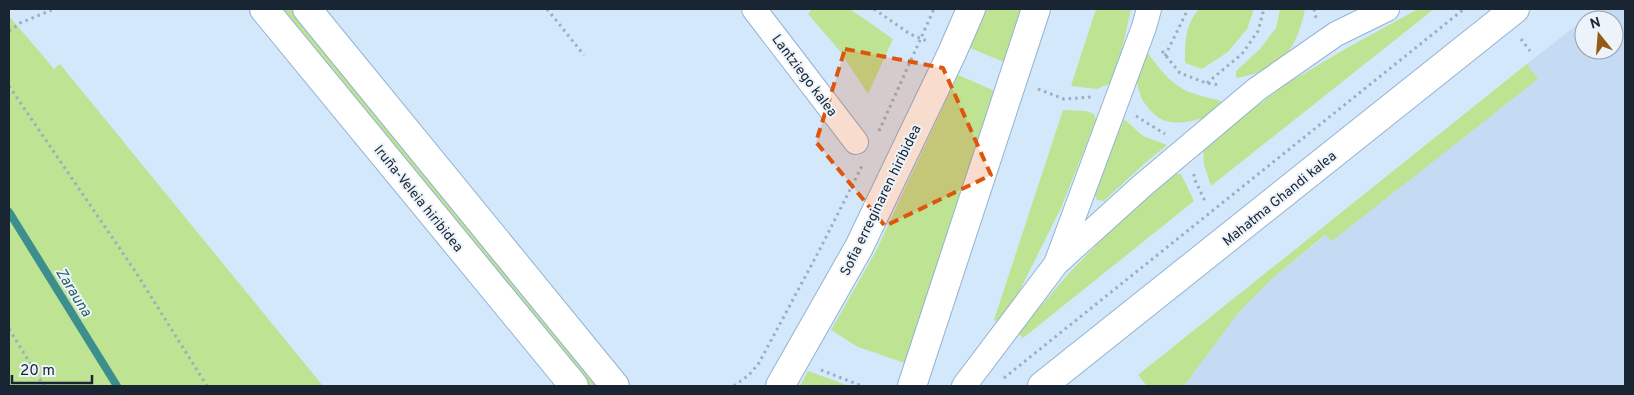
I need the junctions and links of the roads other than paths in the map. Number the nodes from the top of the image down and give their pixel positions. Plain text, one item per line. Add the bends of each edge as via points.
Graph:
1 (264, 9) edge
2 (307, 9) edge
3 (754, 9) edge
4 (971, 9) edge
5 (1036, 9) edge
6 (1387, 9) edge
7 (1515, 9) edge
8 (1146, 18) edge
9 (866, 140) road end
10 (1056, 264) junction
11 (574, 386) edge
12 (615, 386) edge
13 (780, 386) edge
14 (912, 386) edge
15 (964, 386) edge
16 (1042, 386) edge

1 - 11 main road, Iruña-Veleia hiribidea
2 - 12 main road
3 - 9 street, Lantziego kalea
4 - 13 main road, Sofia erreginaren hiribidea via 859,247
5 - 14 main road
6 - 10 street via 1336,34 1257,89
7 - 16 main road, Mahatma Ghandi kalea
8 - 10 street
10 - 15 street

